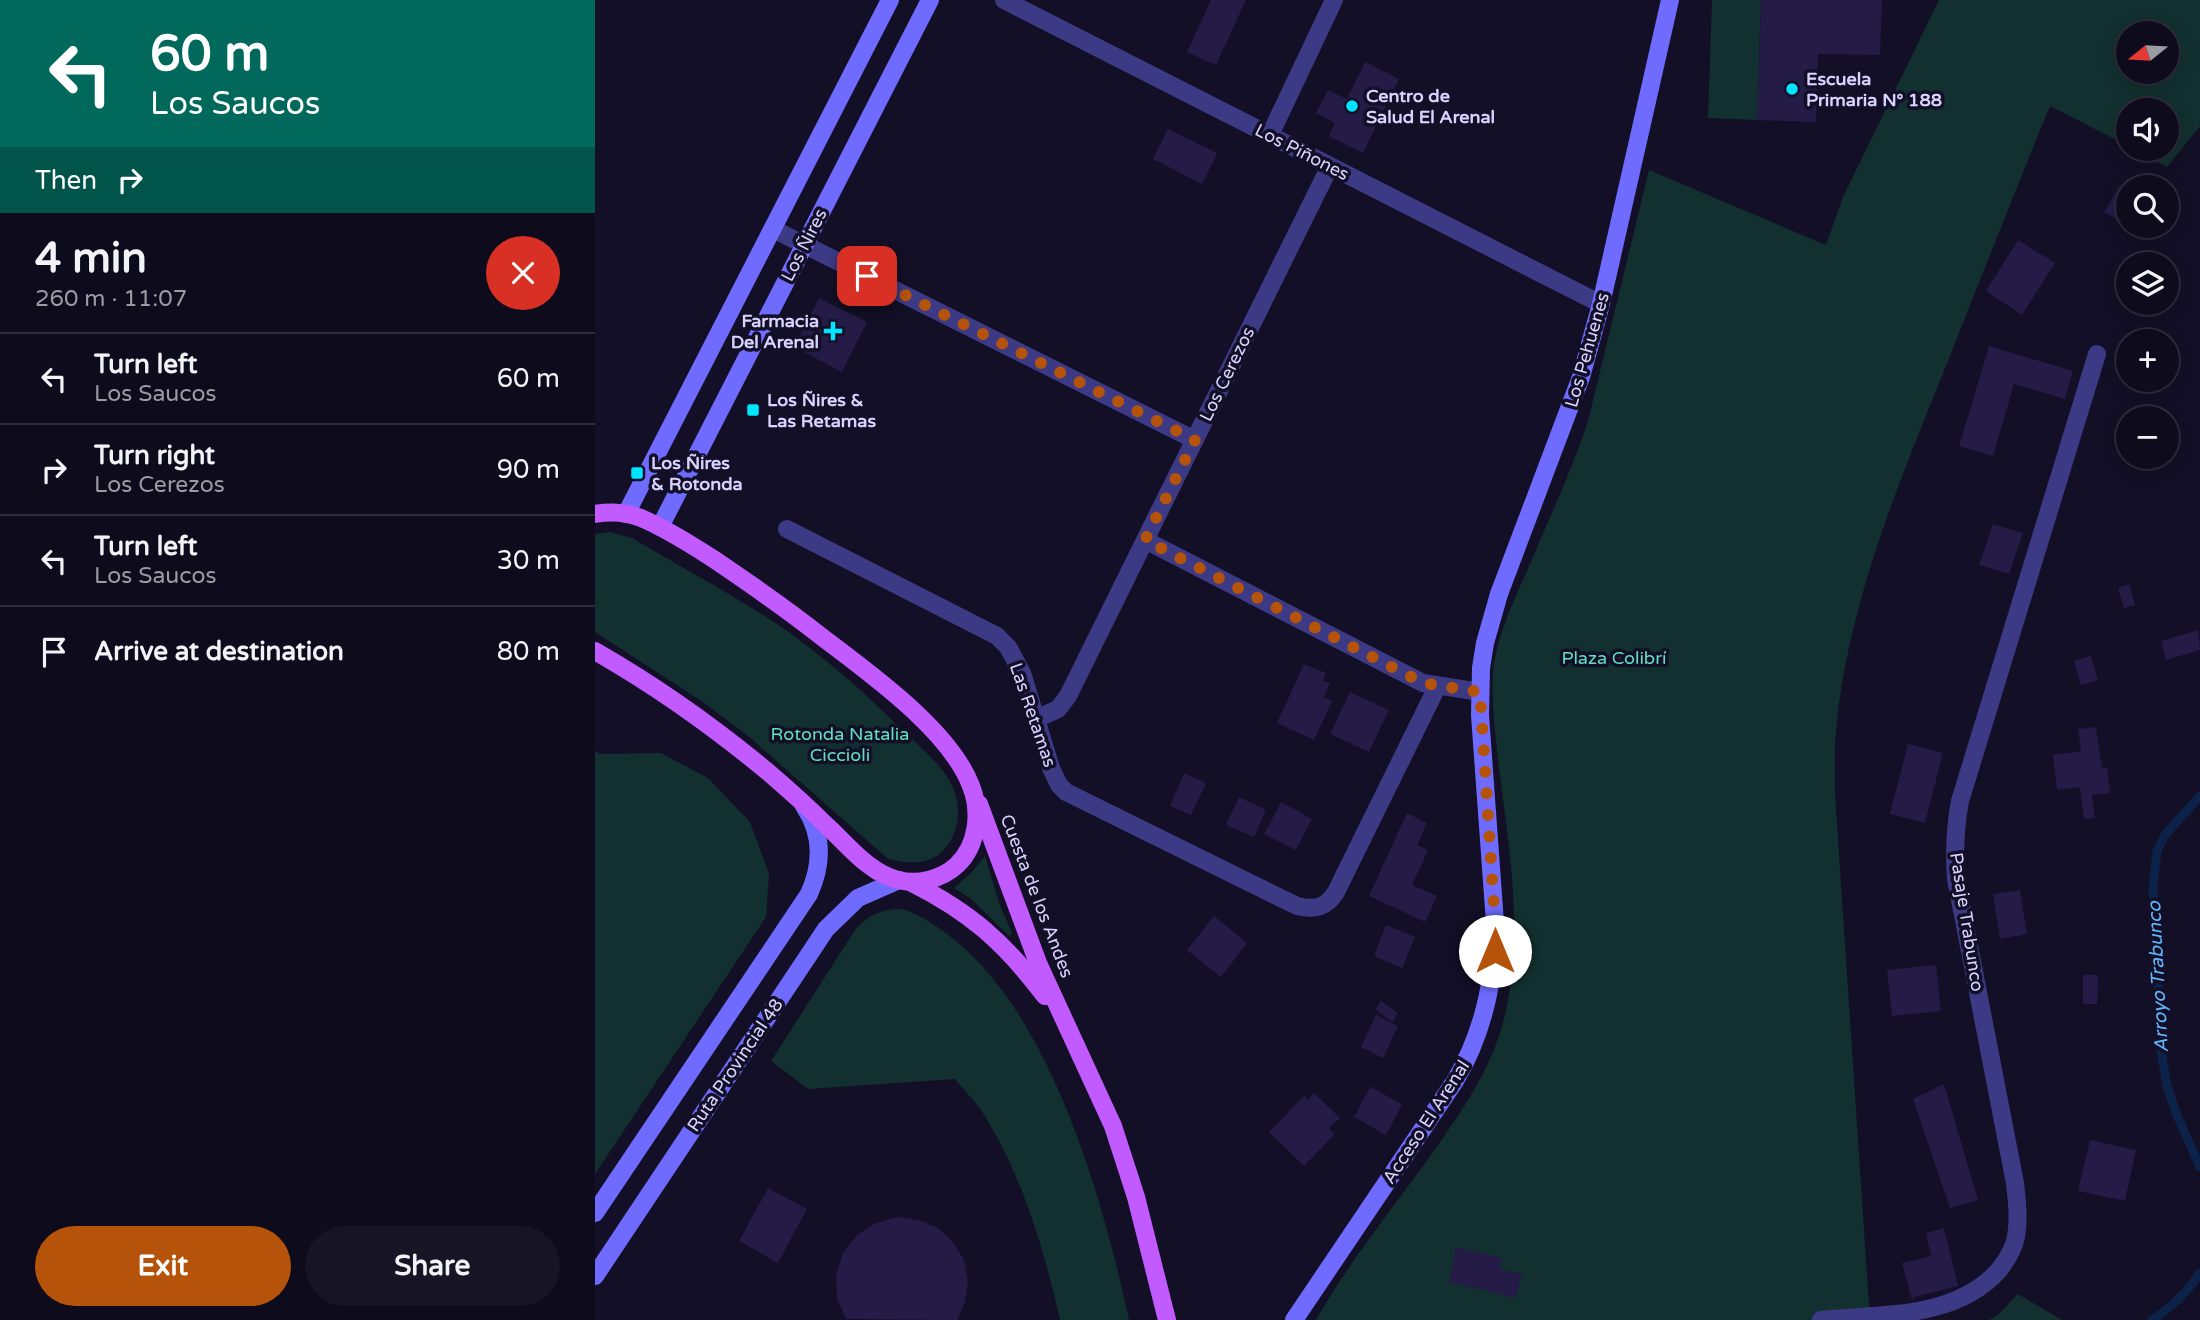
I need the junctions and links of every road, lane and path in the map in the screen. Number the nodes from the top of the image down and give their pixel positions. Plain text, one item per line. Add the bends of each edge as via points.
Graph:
1 (890, 0) edge
2 (930, 0) edge
3 (1004, 0) edge
4 (1334, 0) edge
5 (1670, 0) edge
6 (1270, 135) junction
7 (1330, 166) junction
8 (773, 229) junction
9 (804, 245) junction
10 (1601, 304) junction
11 (2097, 354) dead end
12 (1195, 440) junction
13 (607, 512) edge
14 (660, 527) junction
15 (787, 529) dead end
16 (1145, 540) junction
17 (595, 651) edge
18 (1437, 687) junction
19 (1480, 692) junction
20 (1036, 719) junction
21 (971, 785) junction
22 (800, 800) junction
23 (904, 881) junction
24 (1064, 1021) junction
25 (595, 1213) edge
26 (595, 1276) edge
27 (1167, 1320) edge
28 (1294, 1320) edge
29 (1821, 1320) edge

1 - 8 street, Los Ñires
2 - 9 street, Los Ñires
3 - 6 street, Los Piñones
4 - 6 street
5 - 10 street, Los Pehuenes
6 - 7 street, Los Piñones
7 - 10 street, Los Piñones
7 - 12 street, Los Cerezos
8 - 9 street
8 - 13 street, Los Ñires
9 - 12 street
9 - 14 street, Los Ñires
10 - 19 street, Los Pehuenes via 1574,400 1490,620
11 - 29 street, Pasaje Trabunco via 1956,825 1956,879 2015,1183 2015,1240 2004,1264 1988,1282 1958,1300 1927,1309
12 - 16 street, Los Cerezos
13 - 14 main road
14 - 21 main road via 761,591 883,685 938,736
15 - 20 street, Las Retamas via 997,636 1016,659
16 - 18 street
16 - 20 street, Los Cerezos via 1064,702 1051,714
17 - 22 main road via 696,716
18 - 19 street
18 - 20 street, Las Retamas via 1336,892 1319,908 1297,906 1066,792 1054,776
19 - 28 street, Acceso El Arenal via 1495,923 1486,1007 1469,1058 1455,1081
21 - 23 main road via 975,830 965,855 934,878
21 - 24 main road, Cuesta de los Andes
22 - 23 main road via 875,869
22 - 25 street, Ruta Provincial 48 via 815,826 820,853 809,894
23 - 24 main road, Cuesta de los Andes via 956,906 999,940
23 - 26 street, Ruta Provincial 48 via 858,898 826,929
24 - 27 main road, Cuesta de los Andes via 1097,1088 1125,1162

